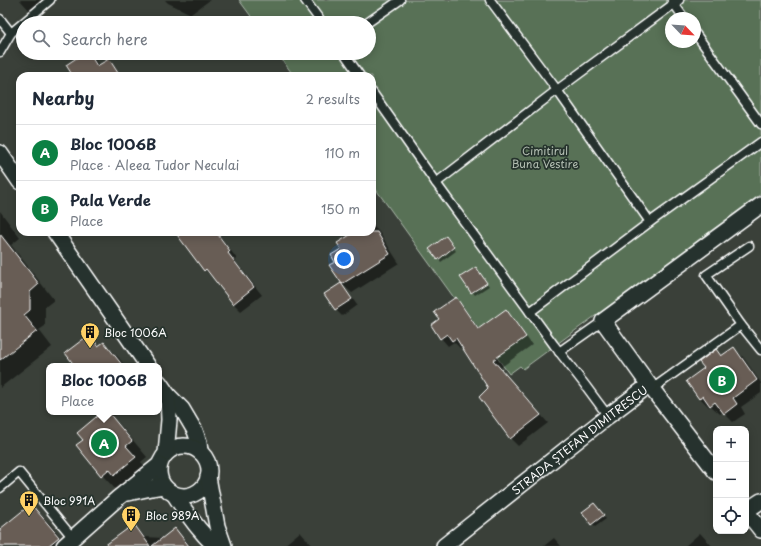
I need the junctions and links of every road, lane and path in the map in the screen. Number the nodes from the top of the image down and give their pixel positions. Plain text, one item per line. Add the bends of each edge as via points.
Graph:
1 (50, 0) edge
2 (306, 0) edge
3 (400, 0) edge
4 (490, 0) edge
5 (675, 1) edge
6 (681, 12) edge
7 (31, 16) edge
8 (317, 16) edge
9 (376, 17) edge
10 (0, 19) edge
11 (16, 29) edge
12 (11, 33) junction
13 (701, 41) edge
14 (0, 52) edge
15 (349, 60) edge
16 (357, 72) edge
17 (557, 90) junction
18 (376, 98) edge
19 (761, 124) edge
20 (761, 142) edge
21 (0, 153) edge
22 (16, 176) edge
23 (436, 182) junction
24 (761, 205) edge
25 (650, 222) junction
26 (58, 236) edge
27 (748, 246) dead end
28 (530, 312) junction
29 (603, 320) junction
30 (742, 324) junction
31 (761, 350) edge
32 (559, 352) junction
33 (146, 363) edge
34 (162, 386) edge
35 (650, 387) junction
36 (168, 395) junction
37 (608, 416) junction
38 (200, 452) junction
39 (163, 459) junction
40 (713, 468) edge
41 (208, 477) junction
42 (0, 488) edge
43 (169, 490) junction
44 (123, 494) junction
45 (761, 501) edge
46 (749, 509) edge
47 (749, 515) edge
48 (761, 530) edge
49 (68, 542) edge
50 (216, 546) edge
51 (224, 546) edge
52 (444, 546) edge

1 - 7 lane
2 - 8 lane
3 - 9 lane
4 - 17 lane
5 - 6 lane
5 - 17 lane
10 - 12 lane
11 - 12 lane
12 - 14 lane
13 - 19 lane
15 - 16 lane
17 - 23 lane
17 - 25 lane
18 - 23 lane
20 - 25 lane
21 - 22 street
23 - 28 lane
24 - 29 street
25 - 28 lane
26 - 33 street
27 - 30 lane via 706,275
28 - 32 lane
29 - 32 lane
29 - 35 street, STRADA ȘTEFAN DIMITRESCU
30 - 31 lane
30 - 35 lane
32 - 37 lane
34 - 36 street
35 - 37 street, STRADA ȘTEFAN DIMITRESCU
35 - 40 street
36 - 38 street via 182,409 195,431
36 - 39 street via 170,420
37 - 52 street, STRADA ȘTEFAN DIMITRESCU
38 - 39 street via 194,448 180,446 172,448
38 - 41 street via 207,464
39 - 43 street via 160,480
39 - 44 street
41 - 43 street via 205,484 195,493 181,496
41 - 51 street via 217,526
42 - 49 lane via 19,472
43 - 44 street via 151,488
43 - 50 street
44 - 49 street
45 - 46 street
47 - 48 street

